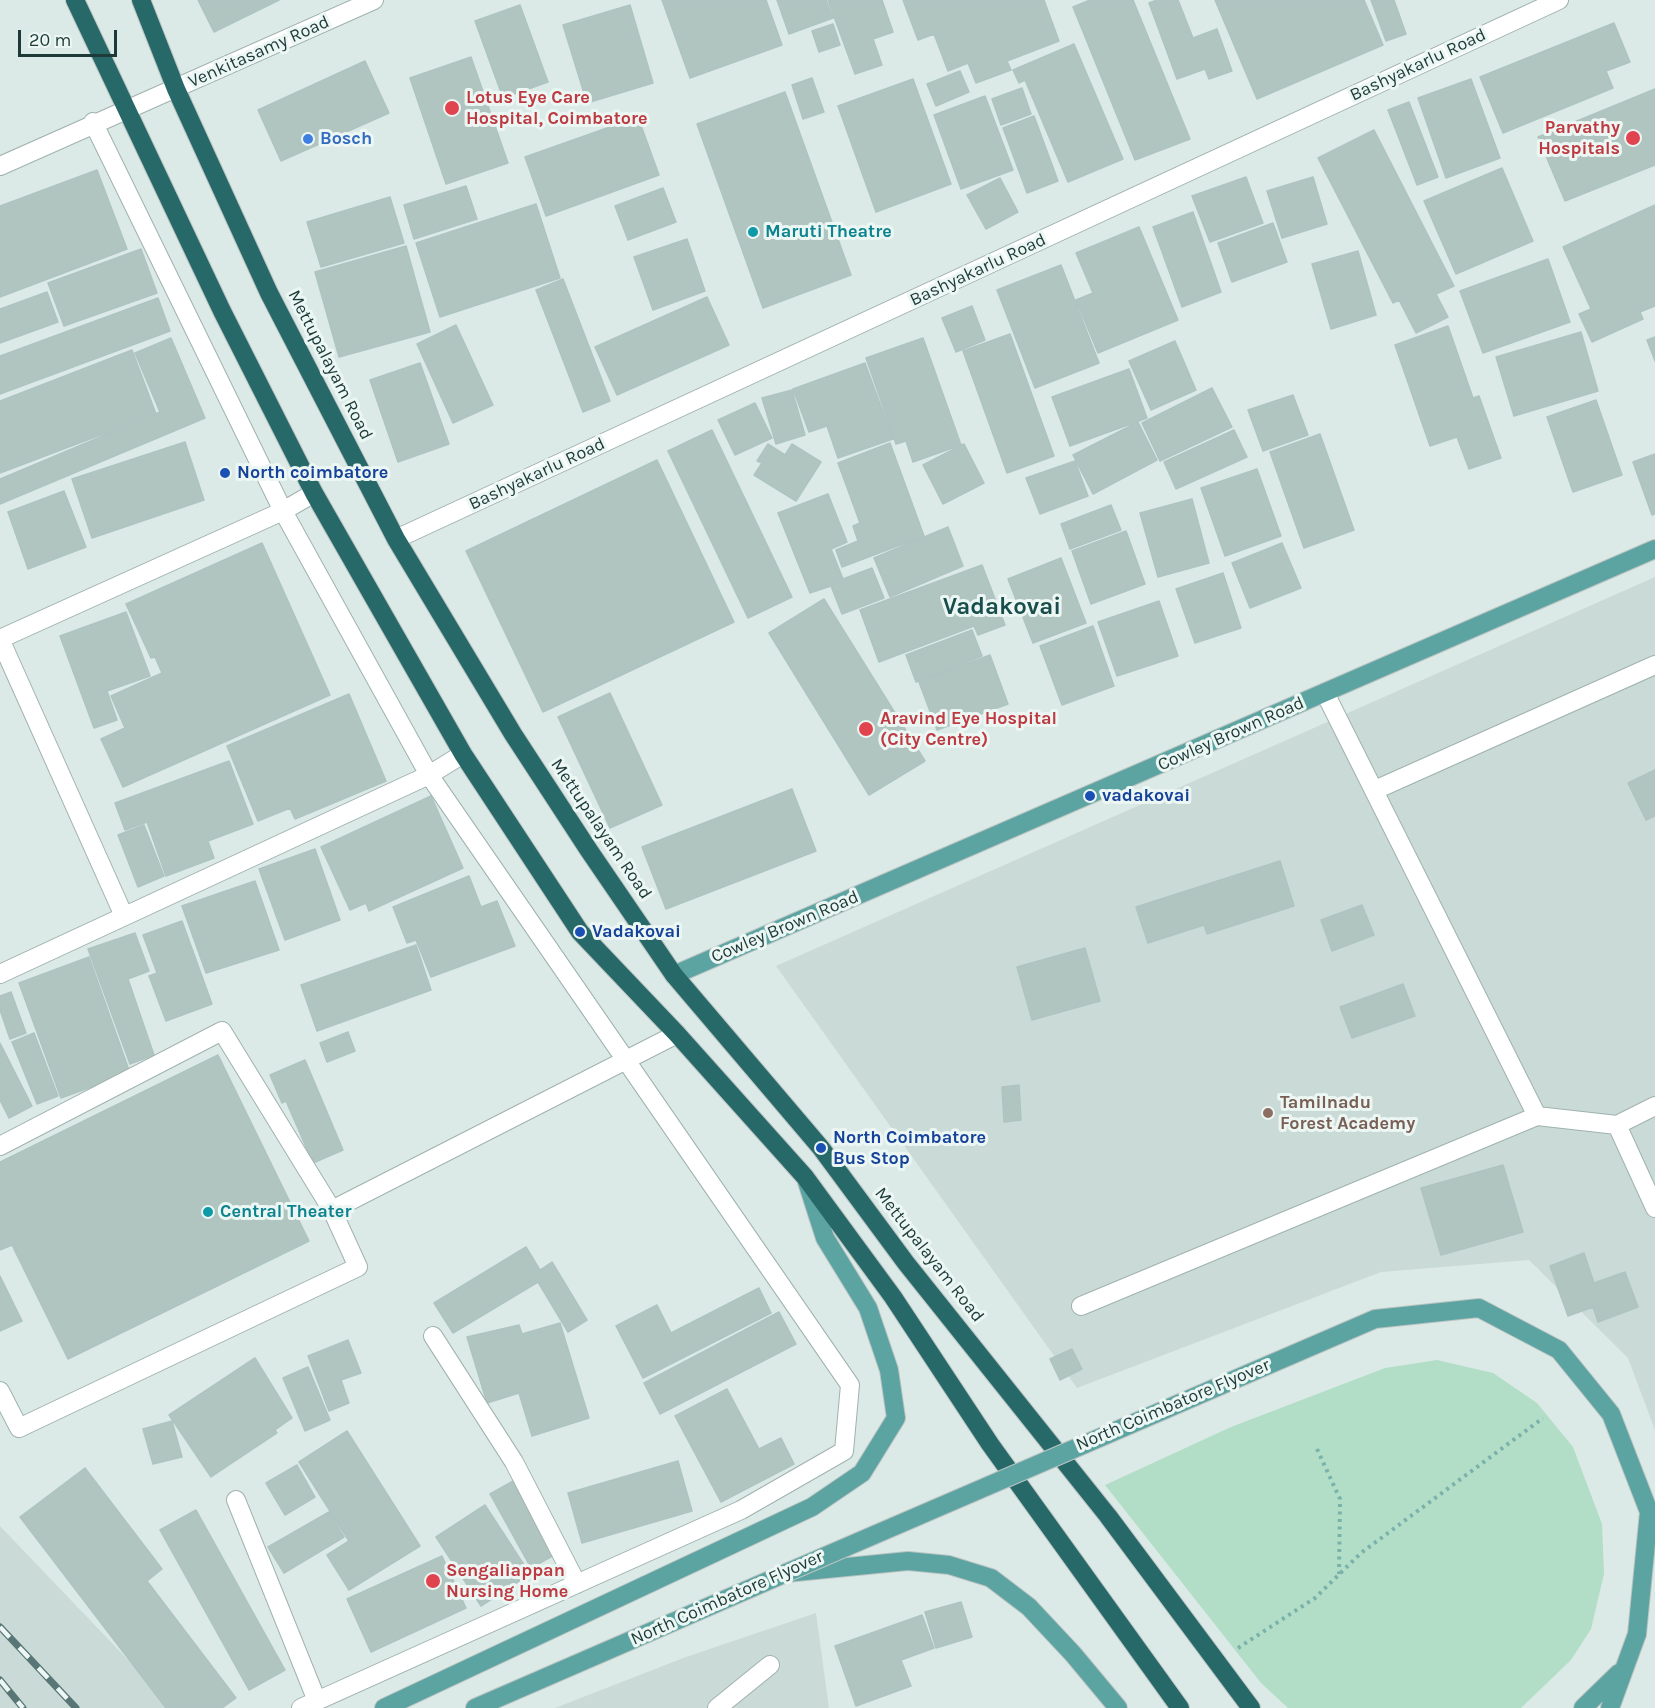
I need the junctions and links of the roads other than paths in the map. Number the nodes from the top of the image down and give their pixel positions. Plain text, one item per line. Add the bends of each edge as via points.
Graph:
1 (75, 0) edge
2 (141, 0) edge
3 (374, 0) edge
4 (1559, 0) edge
5 (176, 89) junction
6 (126, 110) junction
7 (93, 122) junction
8 (0, 166) edge
9 (314, 493) junction
10 (283, 511) junction
11 (396, 539) junction
12 (1655, 549) edge
13 (0, 639) edge
14 (1655, 665) edge
15 (1326, 693) junction
16 (463, 754) junction
17 (429, 775) junction
18 (1375, 790) junction
19 (124, 916) junction
20 (0, 974) edge
21 (674, 975) junction
22 (677, 1034) junction
23 (627, 1060) junction
24 (1655, 1106) edge
25 (1537, 1116) junction
26 (1617, 1125) junction
27 (0, 1146) edge
28 (805, 1177) junction
29 (1655, 1208) edge
30 (332, 1210) junction
31 (1081, 1306) dead end
32 (433, 1336) dead end
33 (0, 1391) edge
34 (236, 1500) dead end
35 (786, 1573) junction
36 (577, 1584) junction
37 (770, 1665) dead end
38 (1625, 1667) junction
39 (309, 1705) edge
40 (384, 1708) edge
41 (475, 1708) edge
42 (717, 1708) edge
43 (1118, 1708) edge
44 (1180, 1708) edge
45 (1251, 1708) edge
46 (1583, 1708) edge
47 (1610, 1708) edge

1 - 6 highway
2 - 5 highway, Mettupalayam Road
3 - 5 street, Venkitasamy Road
4 - 11 street, Bashyakarlu Road
5 - 6 street, Venkitasamy Road
5 - 11 highway, Mettupalayam Road via 269,293
6 - 7 street, Venkitasamy Road
6 - 9 highway
7 - 8 street, Venkitasamy Road
7 - 10 street
9 - 10 street
9 - 16 highway
10 - 13 street
10 - 17 street
11 - 21 highway, Mettupalayam Road via 513,734
12 - 15 main road, Cowley Brown Road
13 - 19 street
14 - 18 street
15 - 18 street
15 - 21 main road, Cowley Brown Road
16 - 17 street
16 - 22 highway via 580,932
17 - 19 street
17 - 23 street
18 - 25 street
19 - 20 street
21 - 45 highway, Mettupalayam Road via 820,1148 906,1263 1108,1516
22 - 23 street
22 - 28 highway
23 - 30 street
23 - 36 street via 850,1385 844,1450 741,1510
24 - 26 street
25 - 26 street
25 - 31 street
26 - 29 street
27 - 30 street via 222,1031
28 - 40 main road via 825,1238 868,1308 889,1370 896,1418 862,1473 812,1507
28 - 44 highway
30 - 33 street via 358,1267 19,1428
32 - 36 street via 514,1462
34 - 39 street
35 - 38 main road, North Coimbatore Flyover, bridge via 1375,1320 1479,1308 1559,1350 1611,1414 1649,1512 1637,1634
35 - 41 main road, North Coimbatore Flyover
35 - 43 main road via 908,1561 949,1565 991,1578 1029,1607
36 - 39 street
37 - 42 street
38 - 46 main road, North Coimbatore Flyover
38 - 47 main road, North Coimbatore Flyover

